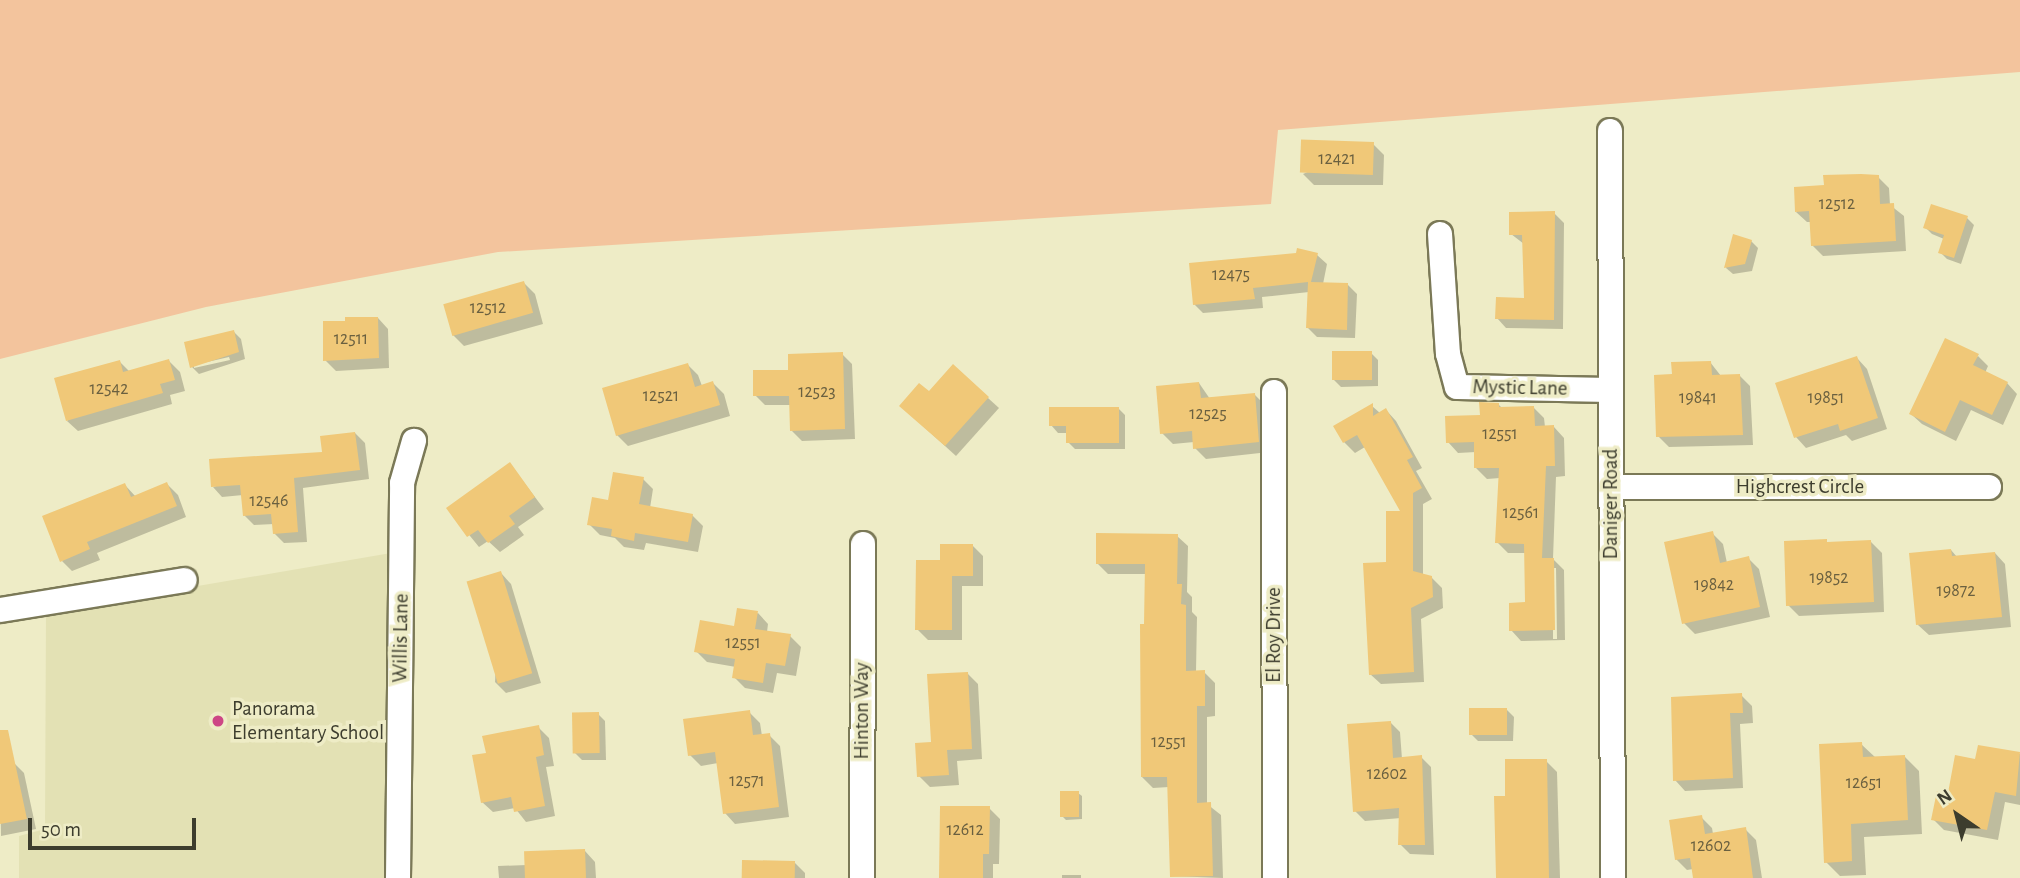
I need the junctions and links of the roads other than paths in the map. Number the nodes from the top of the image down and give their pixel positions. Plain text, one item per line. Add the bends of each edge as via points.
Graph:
1 (1611, 131) dead end
2 (1440, 234) dead end
3 (1610, 390) junction
4 (1274, 392) dead end
5 (414, 441) dead end
6 (1989, 486) dead end
7 (1611, 487) junction
8 (863, 544) dead end
9 (185, 580) dead end
10 (0, 610) edge
11 (398, 878) edge
12 (862, 878) edge
13 (1275, 878) edge
14 (1613, 878) edge

1 - 3 street, Daniger Road
2 - 3 street, Mystic Lane via 1448,354 1457,387
3 - 7 street, Daniger Road
4 - 13 street, El Roy Drive
5 - 11 street, Willis Lane via 402,483
6 - 7 street, Highcrest Circle
7 - 14 street, Daniger Road
8 - 12 street, Hinton Way
9 - 10 street

